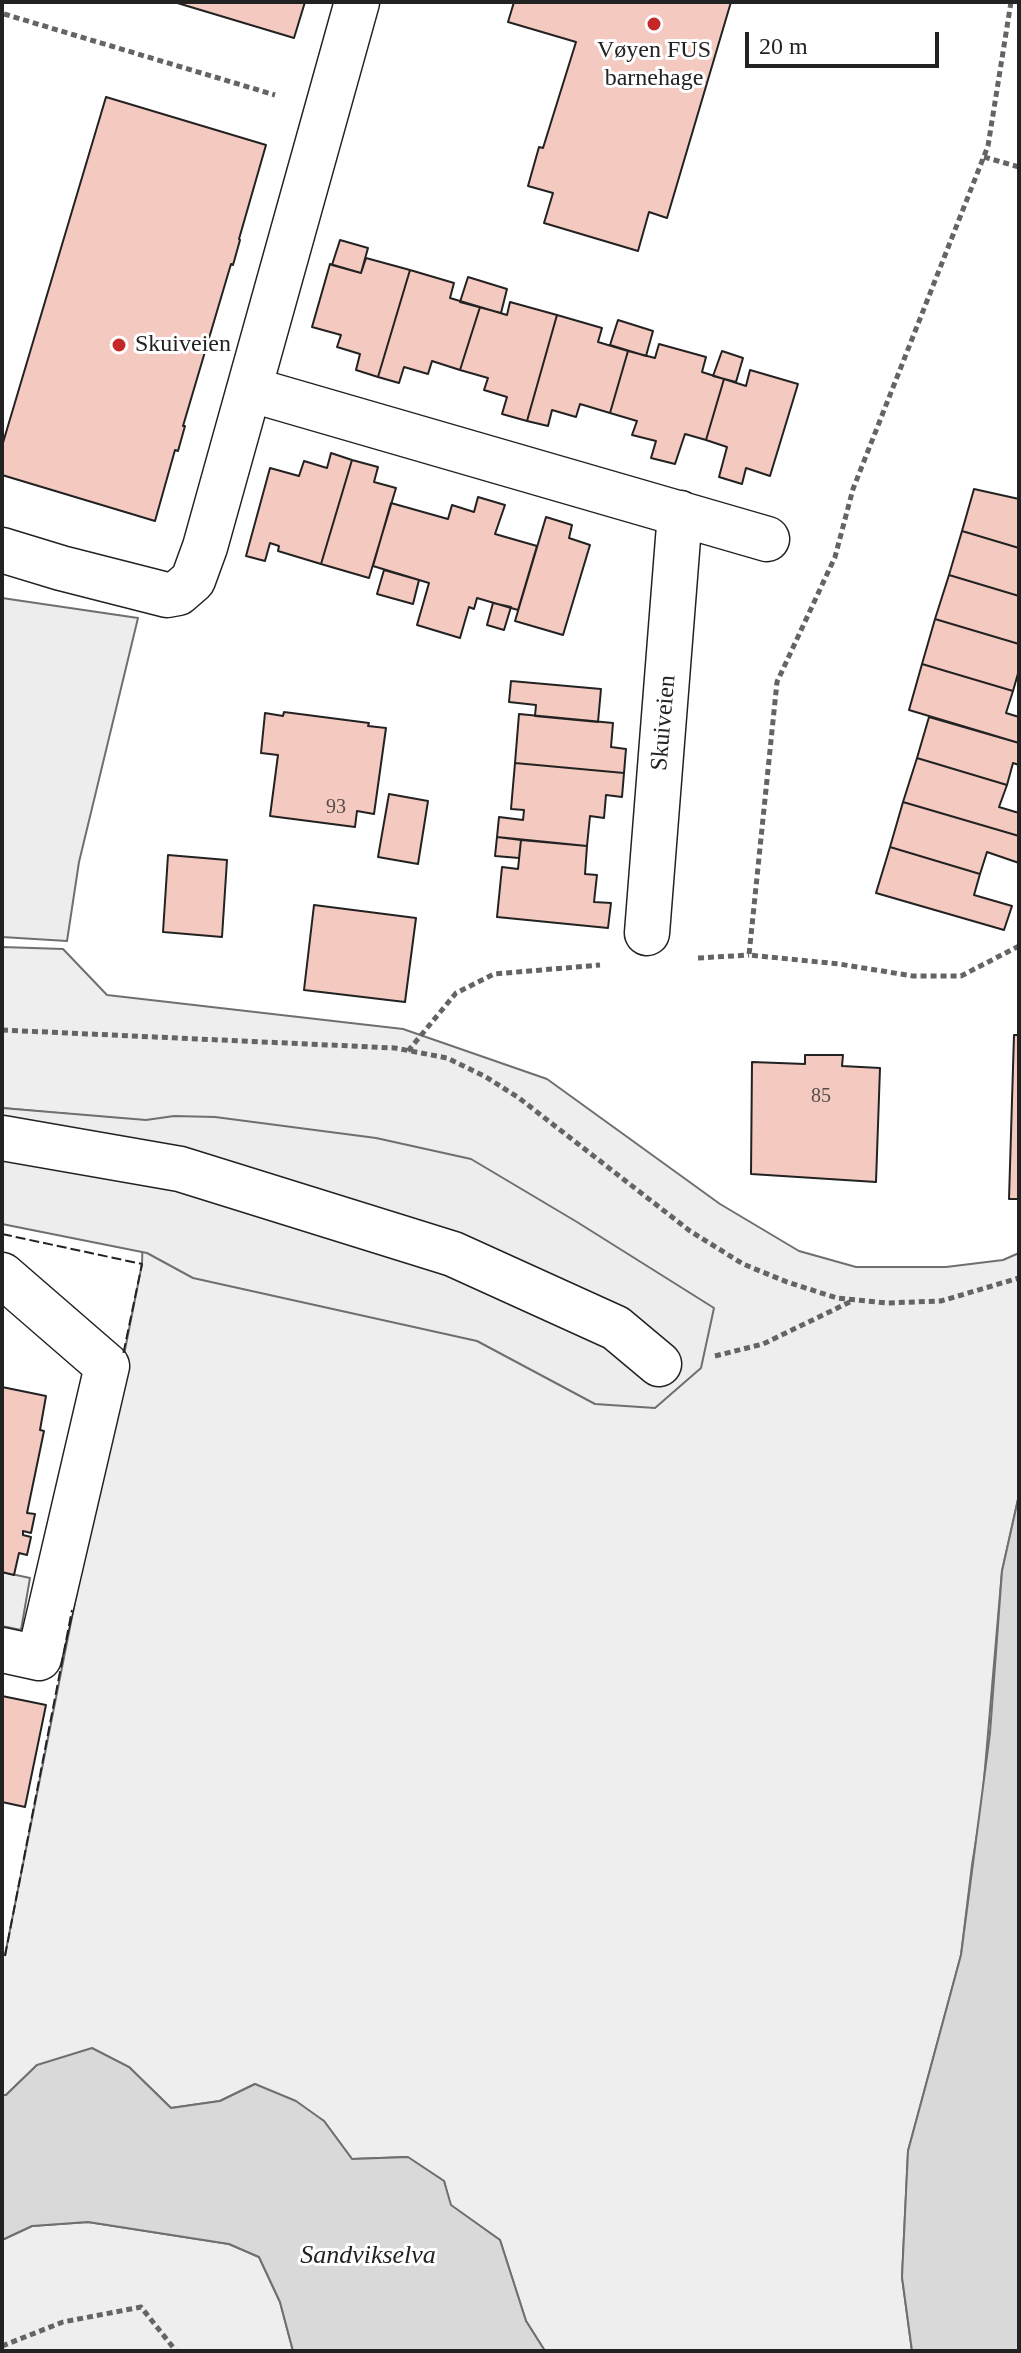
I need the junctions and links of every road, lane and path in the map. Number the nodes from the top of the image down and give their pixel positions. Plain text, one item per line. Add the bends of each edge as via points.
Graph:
1 (357, 2) edge
2 (1011, 2) edge
3 (4, 14) edge
4 (325, 111) junction
5 (984, 157) junction
6 (1019, 167) edge
7 (249, 389) junction
8 (680, 513) junction
9 (767, 539) dead end
10 (2, 550) edge
11 (647, 933) dead end
12 (1019, 946) edge
13 (749, 955) junction
14 (692, 958) dead end
15 (607, 964) dead end
16 (2, 1030) edge
17 (408, 1051) junction
18 (2, 1138) edge
19 (2, 1275) edge
20 (1019, 1278) edge
21 (854, 1299) junction
22 (659, 1364) joint
23 (2, 1650) edge
24 (2, 2346) edge
25 (176, 2351) edge

1 - 4 lane
2 - 5 path
3 - 4 path
4 - 7 lane
5 - 6 path
5 - 13 path via 853,489 835,557 777,682
7 - 8 lane
7 - 10 lane via 193,580 178,593 167,595
8 - 9 lane
8 - 11 lane, Skuiveien
12 - 13 path via 961,976 913,976
13 - 14 path
15 - 17 path via 494,974 456,993
16 - 17 path
17 - 21 path via 447,1058 486,1077 690,1231 743,1264 837,1298
18 - 22 lane via 180,1169 453,1254 616,1328
19 - 23 lane via 107,1366 39,1658
20 - 21 path via 941,1301
21 - 22 path via 763,1344
24 - 25 path via 63,2322 141,2307

